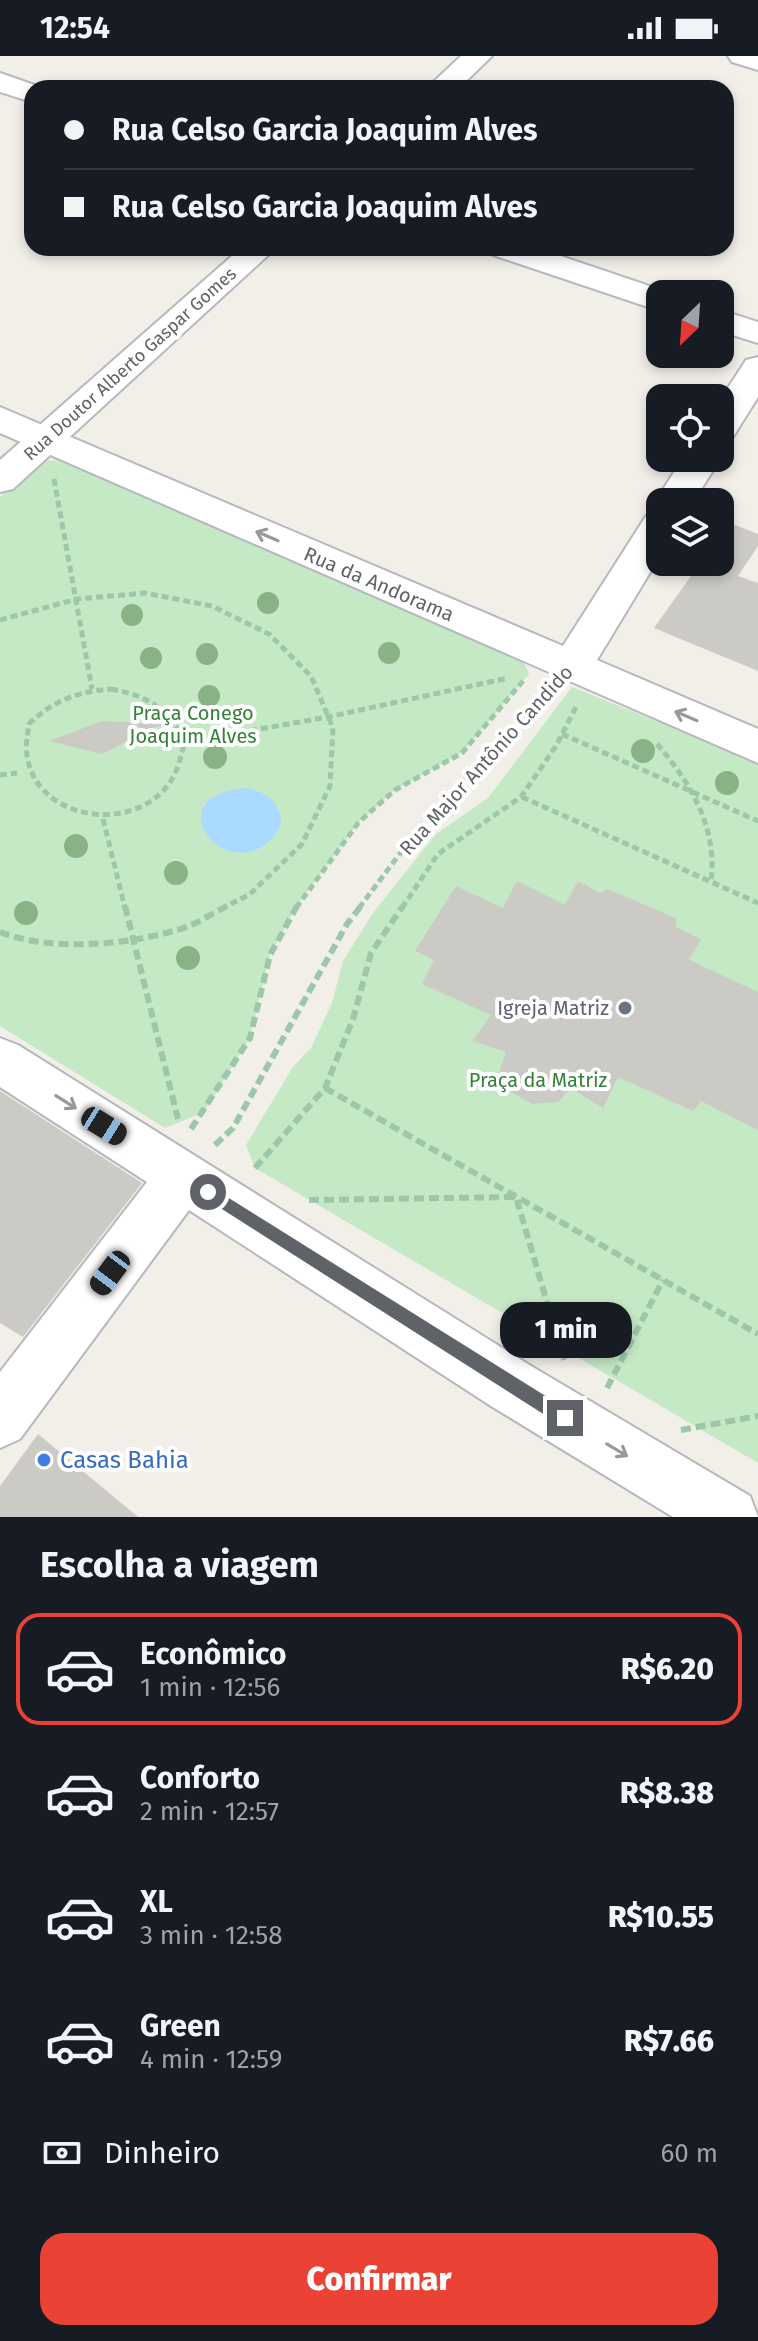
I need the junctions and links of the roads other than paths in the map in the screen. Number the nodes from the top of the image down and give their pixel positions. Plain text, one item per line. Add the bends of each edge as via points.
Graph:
1 (478, 56) edge
2 (742, 56) edge
3 (758, 61) edge
4 (451, 80) edge
5 (0, 82) edge
6 (24, 90) edge
7 (252, 256) edge
8 (529, 256) edge
9 (646, 295) edge
10 (734, 325) edge
11 (758, 333) edge
12 (758, 368) edge
13 (734, 407) edge
14 (0, 419) edge
15 (49, 454) junction
16 (0, 480) edge
17 (646, 551) edge
18 (575, 684) junction
19 (758, 747) edge
20 (0, 1060) edge
21 (182, 1147) junction
22 (0, 1419) edge
23 (729, 1517) edge

1 - 4 street
2 - 3 street
5 - 6 street
7 - 15 street, Rua Doutor Alberto Gaspar Gomes
8 - 9 street
10 - 11 street
12 - 13 street
14 - 15 street, Rua da Andorama
15 - 16 street, Rua Doutor Alberto Gaspar Gomes
18 -> 15 street, Rua da Andorama
17 - 18 street, Rua Major Antônio Candido
19 -> 18 street, Rua da Andorama
20 -> 21 street
21 - 22 street
21 -> 23 street via 511,1386

